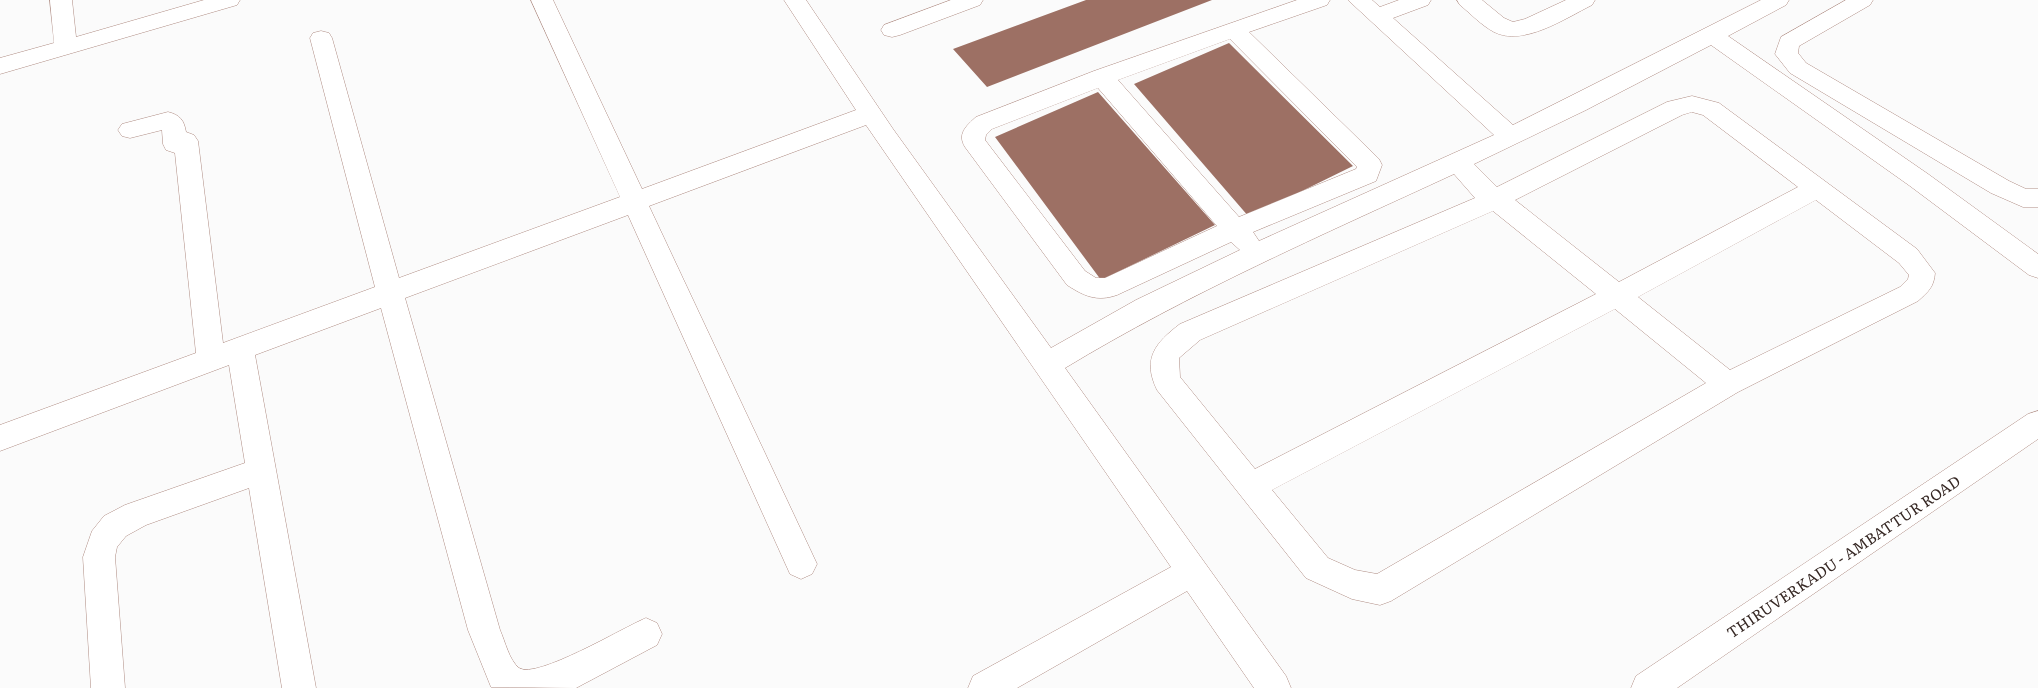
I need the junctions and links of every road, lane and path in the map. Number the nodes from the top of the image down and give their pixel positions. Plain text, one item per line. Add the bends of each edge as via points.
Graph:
1 (62, 0) edge
2 (229, 0) edge
3 (542, 0) edge
4 (795, 0) edge
5 (1319, 0) edge
6 (1359, 0) edge
7 (1420, 0) edge
8 (1468, 0) edge
9 (1584, 0) edge
10 (1778, 0) edge
11 (1862, 0) edge
12 (965, 1) edge
13 (1377, 16) junction
14 (1232, 29) junction
15 (892, 30) dead end
16 (1712, 35) junction
17 (322, 38) dead end
18 (66, 47) junction
19 (0, 66) edge
20 (1102, 77) junction
21 (871, 114) junction
22 (130, 130) dead end
23 (1510, 136) junction
24 (1457, 162) junction
25 (1818, 188) junction
26 (2038, 198) edge
27 (1496, 199) junction
28 (637, 202) junction
29 (1235, 229) junction
30 (1256, 253) junction
31 (2038, 268) edge
32 (391, 294) junction
33 (1618, 295) junction
34 (240, 349) junction
35 (211, 360) junction
36 (1047, 364) junction
37 (1728, 384) junction
38 (2038, 423) edge
39 (0, 438) edge
40 (262, 470) junction
41 (1251, 486) junction
42 (801, 564) dead end
43 (1193, 571) junction
44 (646, 634) dead end
45 (108, 688) edge
46 (299, 688) edge
47 (985, 688) edge
48 (1274, 688) edge
49 (1648, 688) edge

1 - 18 street
2 - 18 street
3 - 28 street
4 - 21 street
5 - 14 street
6 - 13 street
7 - 13 street
8 - 9 street via 1504,28 1512,29 1521,29
10 - 16 street
11 - 26 street via 1829,8 1789,42 1786,54 1798,68 2000,187 2023,198
12 - 15 street
13 - 23 street
14 - 20 street
14 - 29 street via 1370,164 1367,175
16 - 23 street
16 - 31 street
17 - 32 street
18 - 19 street
20 - 29 street
20 - 29 street via 984,123 974,132 973,141 1076,278 1092,288 1108,288
21 - 28 street
21 - 36 street
22 - 35 street via 168,120 173,124 175,144 186,141
23 - 24 street
24 - 27 street
24 - 30 street
25 - 27 street via 1710,109 1692,104 1675,108
25 - 33 street
25 - 37 street via 1908,256 1922,273 1921,284 1909,294
27 - 33 street
27 - 41 street via 1190,332 1170,348 1162,364 1166,382
28 - 32 street
28 - 42 street
29 - 30 street
30 - 36 street via 1095,334
32 - 34 street
32 - 44 street via 484,630 503,675 512,684 528,687 557,680
33 - 37 street
33 - 41 street
34 - 35 street
34 - 40 street
35 - 39 street
36 - 43 street
37 - 41 street via 1380,590 1352,584 1317,568
38 - 49 street, THIRUVERKADU - AMBATTUR ROAD
40 - 45 street via 136,515 115,526 103,541 99,557
40 - 46 street
43 - 47 street
43 - 48 street

